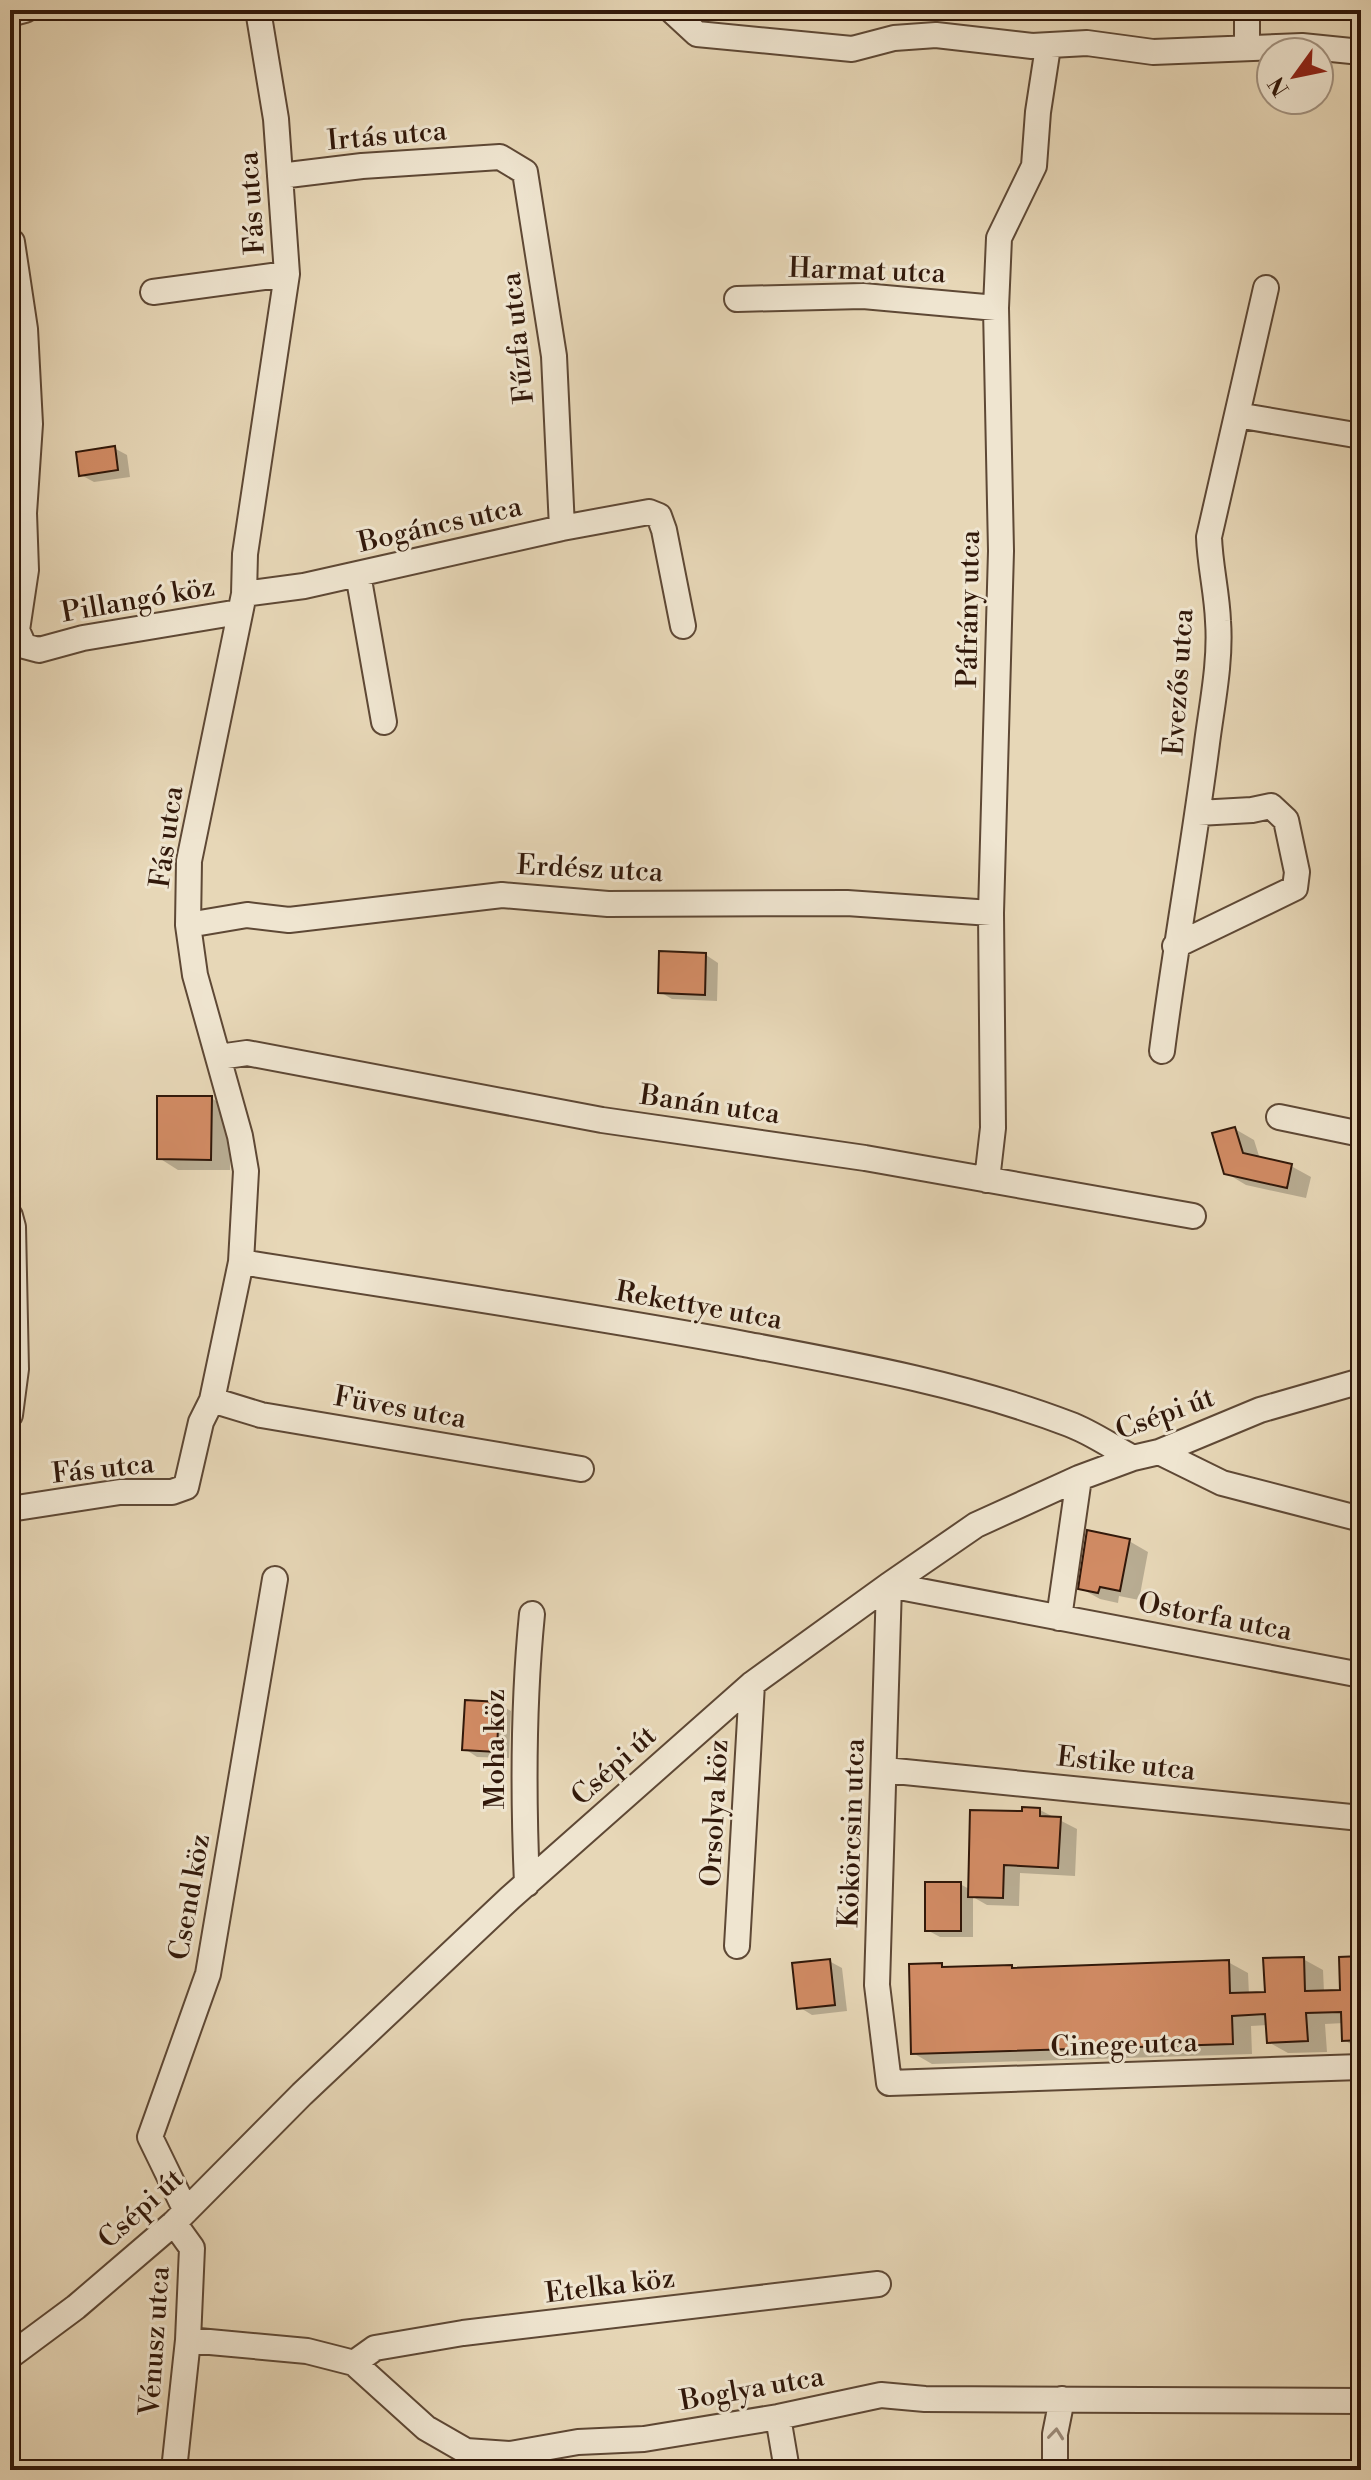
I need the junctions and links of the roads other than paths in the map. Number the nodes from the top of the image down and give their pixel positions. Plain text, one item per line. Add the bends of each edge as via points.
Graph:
1 (25, 10) edge
2 (258, 10) edge
3 (671, 10) edge
4 (1247, 10) edge
5 (10, 14) edge
6 (1048, 47) junction
7 (1247, 48) junction
8 (1361, 52) edge
9 (500, 157) joint
10 (280, 176) junction
11 (12, 242) dead end
12 (287, 274) junction
13 (1266, 288) dead end
14 (153, 292) dead end
15 (737, 299) dead end
16 (996, 308) junction
17 (1237, 415) junction
18 (1361, 436) edge
19 (562, 528) junction
20 (358, 574) junction
21 (242, 603) junction
22 (683, 626) dead end
23 (384, 722) dead end
24 (1198, 813) junction
25 (991, 913) junction
26 (188, 925) junction
27 (1175, 946) junction
28 (1162, 1051) dead end
29 (219, 1057) junction
30 (1279, 1117) dead end
31 (1361, 1134) edge
32 (987, 1180) junction
33 (10, 1216) edge
34 (1193, 1216) dead end
35 (241, 1262) junction
36 (1361, 1381) edge
37 (212, 1400) junction
38 (10, 1415) edge
39 (1159, 1452) junction
40 (1133, 1458) junction
41 (581, 1469) dead end
42 (1079, 1478) junction
43 (10, 1509) edge
44 (1361, 1519) edge
45 (275, 1579) dead end
46 (889, 1585) junction
47 (532, 1614) dead end
48 (1059, 1618) junction
49 (1361, 1675) edge
50 (752, 1684) junction
51 (885, 1770) junction
52 (1361, 1818) edge
53 (527, 1884) junction
54 (737, 1946) dead end
55 (1361, 2067) edge
56 (889, 2083) joint
57 (180, 2217) junction
58 (878, 2284) dead end
59 (188, 2340) junction
60 (10, 2356) edge
61 (354, 2363) junction
62 (1062, 2399) junction
63 (1361, 2401) edge
64 (778, 2417) junction
65 (461, 2460) edge
66 (174, 2470) edge
67 (787, 2470) edge
68 (1055, 2470) edge

1 - 5 street
2 - 10 street, Fás utca
3 - 6 street via 697,34 713,36 852,49 936,35
4 - 7 street
6 - 7 street via 1087,43 1153,52
6 - 16 street, Páfrány utca via 1034,166 999,238
7 - 8 street
9 - 10 street, Irtás utca
9 - 19 street, Fűzfa utca via 525,172 554,356
10 - 12 street, Fás utca
11 - 21 street, Pillangó köz via 25,329 30,424 26,570 17,630 24,646 39,650
12 - 14 street
12 - 21 street, Fás utca
13 - 17 street, Evezős utca
15 - 16 street, Harmat utca via 863,296
16 - 25 street, Páfrány utca via 1001,551
17 - 18 street
17 - 24 street, Evezős utca via 1209,537 1219,622
19 - 20 street, Bogáncs utca
19 - 22 street, Bogáncs utca via 649,512 659,516
20 - 21 street, Bogáncs utca
20 - 23 street
21 - 26 street, Fás utca via 189,861
24 - 27 street, Evezős utca
24 - 27 street via 1271,806 1286,820 1297,872 1295,888
25 - 26 street, Erdész utca via 847,903 608,904 502,895 289,920 247,915
25 - 32 street, Páfrány utca via 993,1128
26 - 29 street, Fás utca via 195,975
27 - 28 street, Evezős utca
29 - 32 street, Banán utca via 247,1053 602,1120
29 - 35 street, Fás utca via 246,1171
30 - 31 street
32 - 34 street, Banán utca
33 - 38 street via 16,1369
35 - 37 street, Fás utca
35 - 40 street, Rekettye utca via 620,1321 841,1362 1071,1425
36 - 39 street, Csépi út via 1260,1410
37 - 41 street, Füves utca via 261,1415
37 - 43 street, Fás utca via 201,1422 186,1487
39 - 40 street, Csépi út
39 - 44 street via 1222,1483
40 - 42 street, Csépi út
42 - 46 street, Csépi út via 976,1525
42 - 48 street
45 - 57 street, Csend köz via 208,1974 150,2137
46 - 48 street, Ostorfa utca
46 - 50 street, Csépi út
46 - 51 street, Kökörcsin utca
47 - 53 street, Moha köz via 524,1733
48 - 49 street, Ostorfa utca
50 - 53 street, Csépi út
50 - 54 street, Orsolya köz
51 - 52 street, Estike utca
51 - 56 street, Kökörcsin utca via 877,1985
53 - 57 street, Csépi út via 302,2094
55 - 56 street, Cinege utca
57 - 59 street, Vénusz utca via 192,2248
57 - 60 street, Csépi út
58 - 61 street, Etelka köz via 463,2333 375,2348
59 - 61 street, Boglya utca via 307,2351
59 - 66 street, Vénusz utca
61 - 65 street, Boglya utca
62 - 63 street, Boglya utca
62 - 64 street, Boglya utca via 881,2395
68 -> 62 street
64 - 65 street, Boglya utca
64 - 67 street

